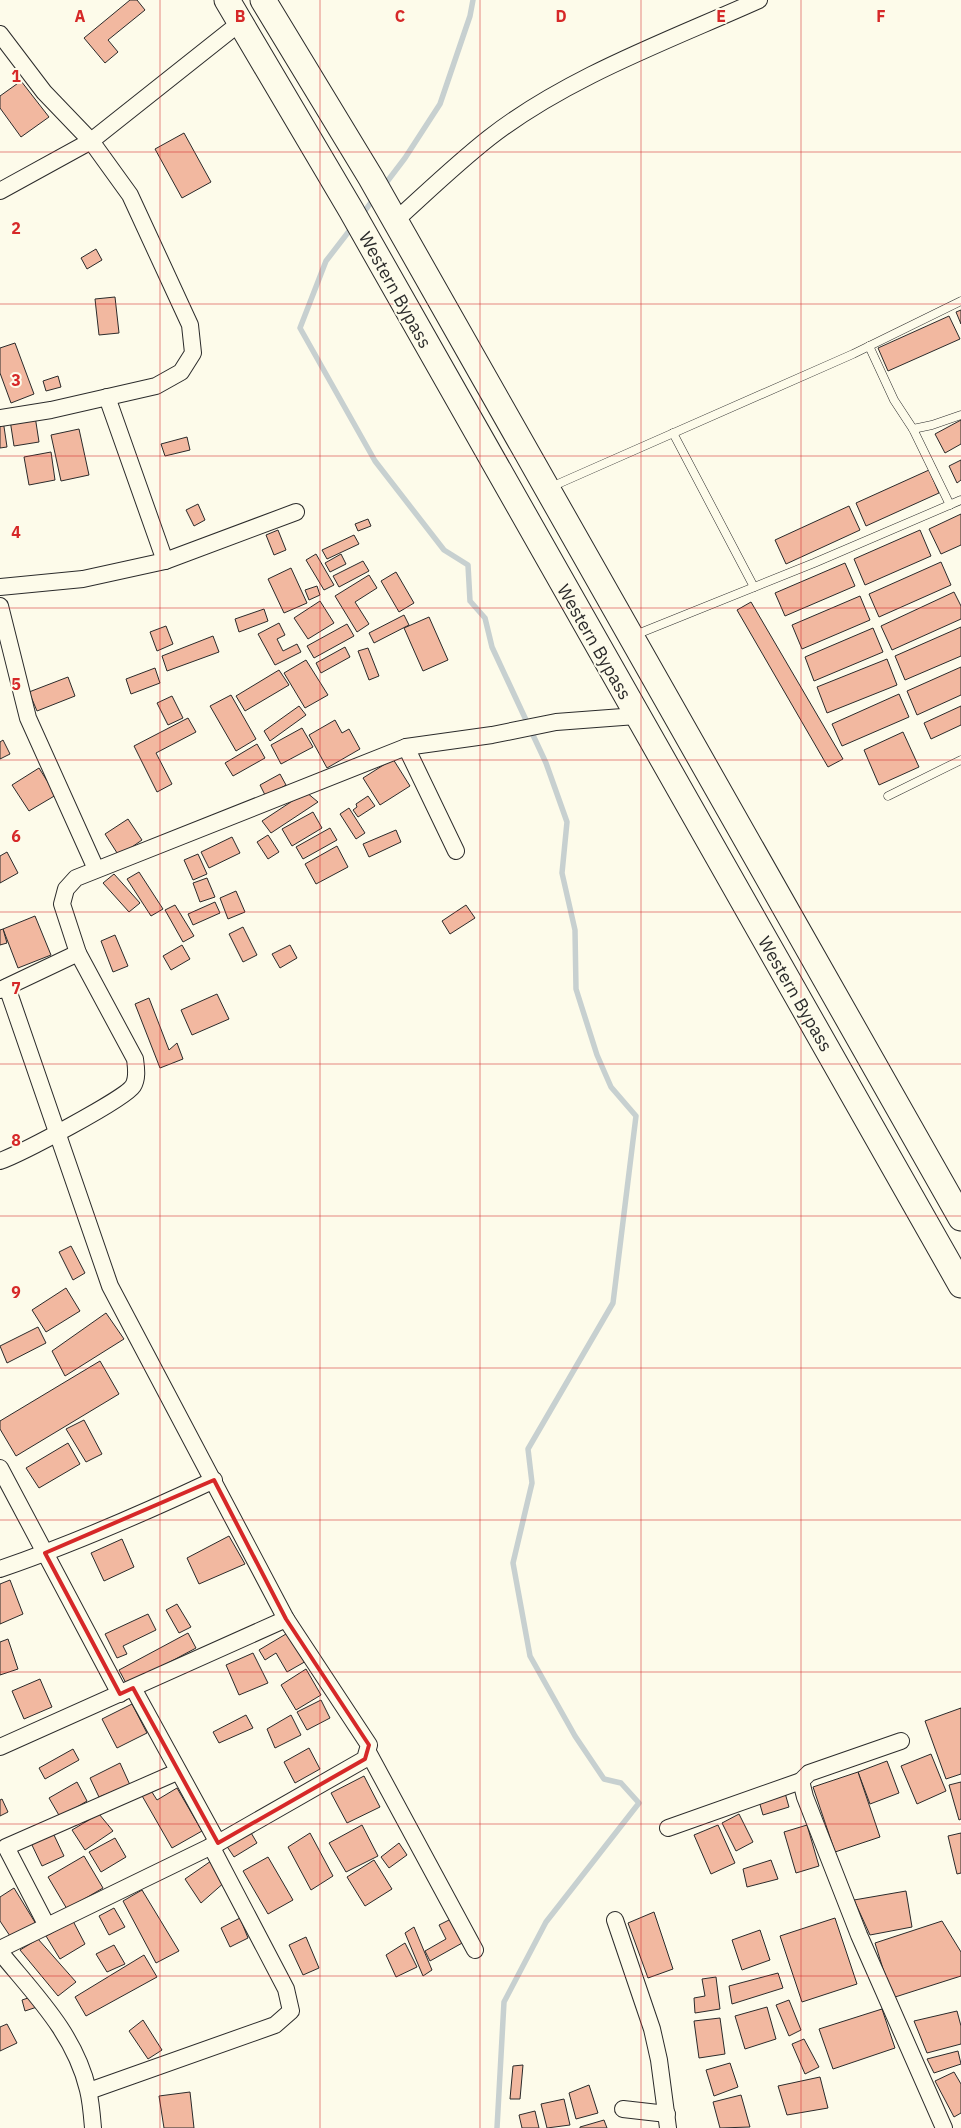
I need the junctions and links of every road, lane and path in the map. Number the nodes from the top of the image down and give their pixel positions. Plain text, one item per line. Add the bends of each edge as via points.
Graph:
1 (227, 0) edge
2 (263, 0) edge
3 (759, 0) edge
4 (241, 22) junction
5 (0, 34) edge
6 (91, 141) junction
7 (0, 191) edge
8 (391, 214) junction
9 (961, 301) edge
10 (869, 346) junction
11 (107, 397) junction
12 (961, 415) edge
13 (0, 418) edge
14 (913, 429) junction
15 (673, 433) junction
16 (546, 489) junction
17 (961, 500) edge
18 (950, 505) junction
19 (296, 512) dead end
20 (165, 561) junction
21 (754, 587) junction
22 (0, 588) edge
23 (0, 606) edge
24 (630, 637) junction
25 (636, 716) junction
26 (406, 747) junction
27 (961, 760) edge
28 (888, 796) dead end
29 (456, 851) dead end
30 (96, 869) junction
31 (78, 953) junction
32 (3, 988) edge
33 (58, 1132) junction
34 (0, 1161) edge
35 (961, 1218) edge
36 (961, 1285) edge
37 (0, 1468) edge
38 (214, 1480) junction
39 (45, 1553) junction
40 (0, 1569) edge
41 (286, 1619) junction
42 (127, 1691) junction
43 (902, 1741) dead end
44 (0, 1747) edge
45 (368, 1752) junction
46 (177, 1772) junction
47 (801, 1781) junction
48 (668, 1828) dead end
49 (215, 1845) junction
50 (615, 1920) dead end
51 (47, 1926) junction
52 (475, 1950) dead end
53 (0, 1951) edge
54 (89, 2091) junction
55 (623, 2109) dead end
56 (668, 2121) edge
57 (93, 2128) edge
58 (944, 2128) edge

1 - 4 main road, Western Bypass
2 - 8 main road, Western Bypass
3 - 8 street via 596,74 548,100 490,138
4 - 6 street
4 - 25 main road, Western Bypass via 351,210
5 - 6 street via 44,92
6 - 7 street
6 - 11 street via 130,195 153,240 190,325 193,353 181,372 156,386
8 - 16 main road, Western Bypass
9 - 10 lane
10 - 14 lane via 894,400
10 - 15 lane
11 - 13 street
11 - 20 street
12 - 14 lane
14 - 18 lane
15 - 16 lane
15 - 21 lane
16 - 24 main road, Western Bypass
17 - 18 lane
18 - 21 lane
19 - 20 street
20 - 22 street via 83,579
21 - 24 lane
23 - 30 street via 28,718
24 - 35 main road, Western Bypass
25 - 26 street via 556,722
25 - 36 main road, Western Bypass
26 - 29 street
26 - 30 street
27 - 28 lane
30 - 31 street via 76,878 66,889 62,904
31 - 32 street
31 - 33 street via 135,1059 136,1074 133,1086 120,1097
32 - 33 street
33 - 34 street
33 - 38 street via 110,1286
37 - 39 street
38 - 39 street via 150,1511
38 - 41 street
39 - 40 street
39 - 42 street
41 - 42 street
41 - 45 street via 369,1746
42 - 44 street
42 - 46 street
43 - 47 street via 809,1773
45 - 49 street via 365,1759
45 - 52 street
46 - 49 street
46 - 51 street via 6,1847
47 - 48 street
47 - 58 street via 859,1935
49 - 51 street
49 - 54 street via 286,1989 291,2010 275,2025
50 - 56 street via 652,2029
51 - 53 street
53 - 54 street via 60,2024 77,2056
54 - 57 street
55 - 56 street

